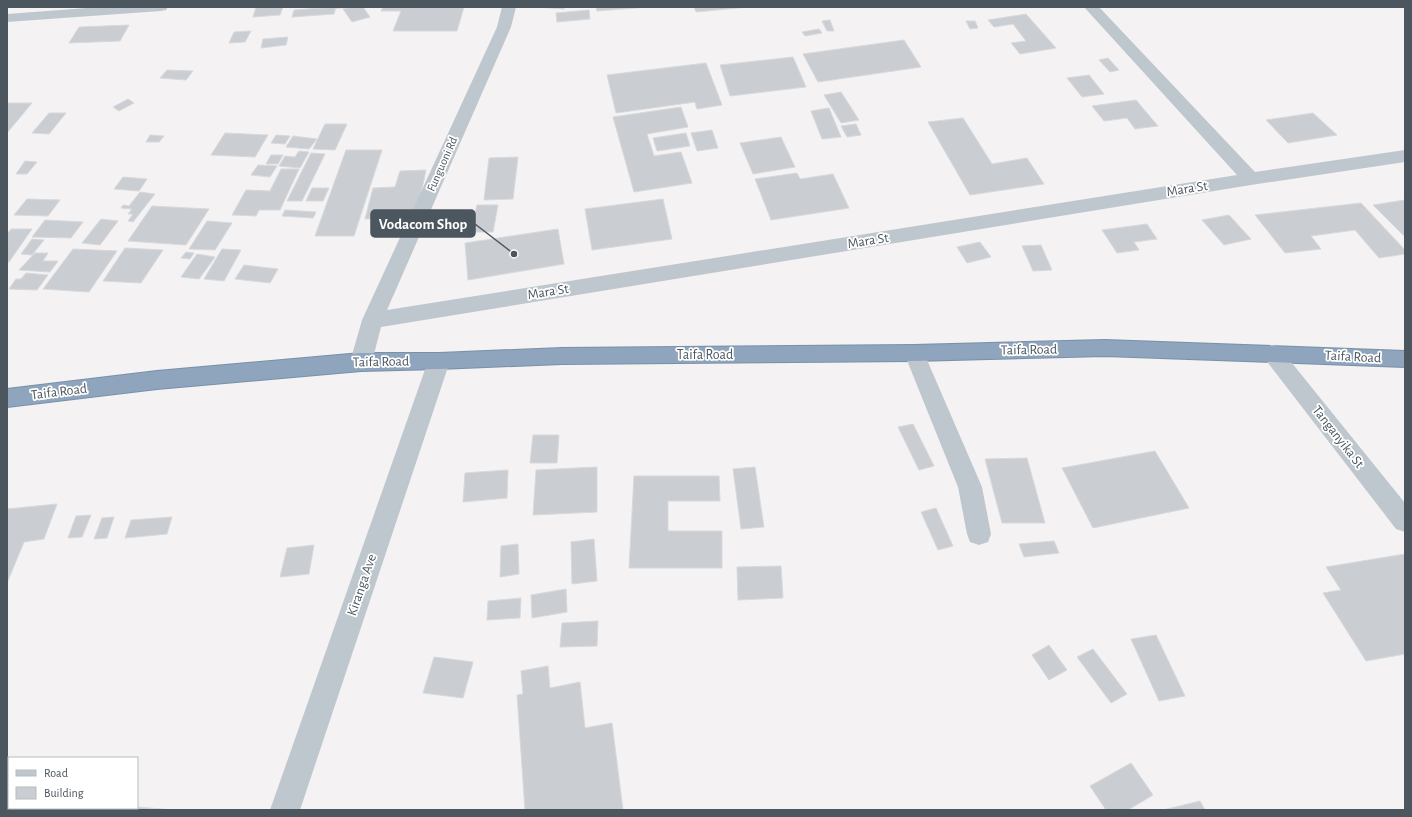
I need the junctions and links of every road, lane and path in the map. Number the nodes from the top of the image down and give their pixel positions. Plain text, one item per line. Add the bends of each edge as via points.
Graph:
1 (161, 7) edge
2 (509, 7) edge
3 (1091, 7) edge
4 (7, 18) edge
5 (1405, 156) edge
6 (1251, 179) junction
7 (372, 320) junction
8 (914, 353) junction
9 (1272, 353) junction
10 (1405, 359) edge
11 (439, 361) junction
12 (361, 362) junction
13 (7, 398) edge
14 (1405, 521) edge
15 (979, 534) dead end
16 (285, 810) edge

1 - 4 street
2 - 7 street, Funguoni Rd via 504,27
3 - 6 street
5 - 6 street, Mara St
6 - 7 street, Mara St
7 - 12 street
8 - 9 highway, Taifa Road via 1105,348
8 - 11 highway, Taifa Road via 562,356
8 - 15 street via 970,486
9 - 10 highway, Taifa Road
9 - 14 street, Tanganyika St
11 - 12 highway, Taifa Road
11 - 16 street, Kiranga Ave
12 - 13 highway, Taifa Road via 157,380

